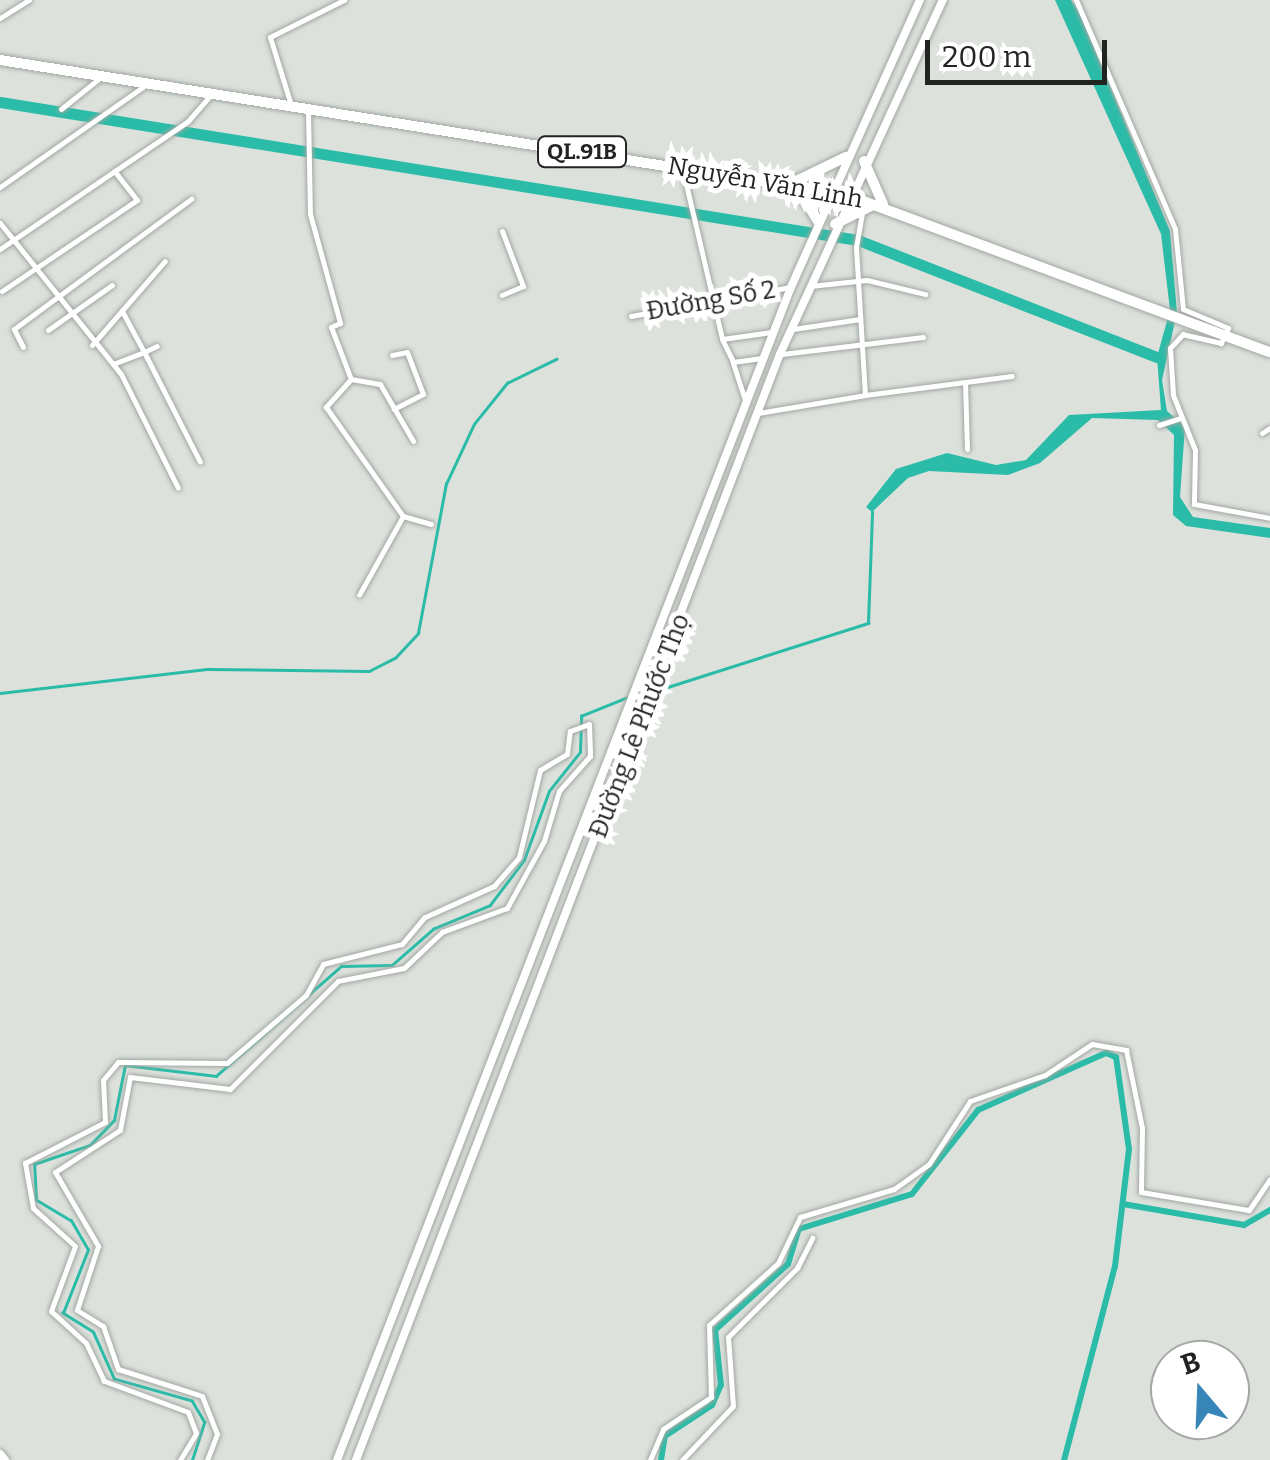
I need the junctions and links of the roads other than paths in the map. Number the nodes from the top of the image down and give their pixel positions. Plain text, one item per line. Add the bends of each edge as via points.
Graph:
1 (29, 0) edge
2 (344, 0) edge
3 (920, 0) edge
4 (942, 0) edge
5 (1076, 0) edge
6 (0, 18) edge
7 (0, 60) edge
8 (101, 77) junction
9 (147, 84) junction
10 (210, 96) junction
11 (292, 108) junction
12 (61, 109) dead end
13 (308, 110) junction
14 (846, 158) junction
15 (864, 160) junction
16 (683, 168) junction
17 (114, 171) junction
18 (788, 184) junction
19 (0, 188) edge
20 (830, 191) junction
21 (848, 195) junction
22 (191, 199) dead end
23 (864, 203) junction
24 (883, 205) junction
25 (818, 221) junction
26 (0, 224) edge
27 (835, 224) junction
28 (502, 231) dead end
29 (12, 241) junction
30 (0, 249) edge
31 (165, 261) dead end
32 (34, 270) junction
33 (857, 280) junction
34 (112, 286) dead end
35 (809, 286) junction
36 (791, 287) junction
37 (2, 291) edge
38 (925, 294) dead end
39 (502, 295) dead end
40 (53, 299) junction
41 (710, 299) junction
42 (122, 311) junction
43 (631, 316) dead end
44 (67, 318) junction
45 (860, 319) junction
46 (791, 329) junction
47 (48, 330) dead end
48 (774, 332) junction
49 (1222, 334) junction
50 (923, 336) dead end
51 (722, 339) junction
52 (860, 344) junction
53 (92, 345) junction
54 (157, 346) dead end
55 (23, 347) dead end
56 (144, 352) junction
57 (1270, 352) edge
58 (780, 354) junction
59 (392, 355) dead end
60 (764, 358) junction
61 (732, 362) junction
62 (112, 365) junction
63 (1012, 376) dead end
64 (351, 379) junction
65 (964, 382) junction
66 (866, 395) junction
67 (746, 402) junction
68 (394, 409) junction
69 (758, 413) junction
70 (1179, 418) junction
71 (1158, 425) dead end
72 (1270, 428) edge
73 (1262, 432) dead end
74 (732, 437) junction
75 (412, 440) dead end
76 (746, 444) junction
77 (967, 449) dead end
78 (200, 462) dead end
79 (178, 488) dead end
80 (403, 516) junction
81 (1270, 518) edge
82 (431, 524) dead end
83 (359, 595) dead end
84 (601, 780) junction
85 (617, 786) junction
86 (1270, 1179) edge
87 (812, 1238) dead end
88 (417, 1252) junction
89 (434, 1258) junction
90 (0, 1454) edge
91 (5, 1460) edge
92 (180, 1460) edge
93 (207, 1460) edge
94 (337, 1460) edge
95 (356, 1460) edge
96 (650, 1460) edge
97 (682, 1460) edge

1 - 6 street
2 - 11 street via 270,37
3 - 14 street, Đường Lê Phước Thọ
4 - 15 street, Đường Lê Phước Thọ
5 - 49 street via 1175,229 1183,309 1228,328
7 - 8 highway, Nguyễn Văn Linh / QL.91B
8 - 9 highway, Nguyễn Văn Linh / QL.91B
8 - 12 street
9 - 10 highway, Nguyễn Văn Linh / QL.91B
9 - 19 street
10 - 11 highway, Nguyễn Văn Linh / QL.91B
10 - 17 street
11 - 13 highway, Nguyễn Văn Linh / QL.91B
13 - 16 highway, Nguyễn Văn Linh / QL.91B
13 - 64 street via 310,214 340,323 331,327
14 - 18 highway
14 - 20 street, Đường Lê Phước Thọ
15 - 21 street, Đường Lê Phước Thọ
15 - 24 highway
16 - 18 highway, Nguyễn Văn Linh / QL.91B
16 - 41 street
17 - 29 street
17 - 32 street via 137,200
18 - 20 highway, Nguyễn Văn Linh / QL.91B
18 - 25 highway via 810,197
20 - 21 highway, Nguyễn Văn Linh / QL.91B
20 - 25 street, Đường Lê Phước Thọ
21 - 23 highway, Nguyễn Văn Linh / QL.91B
21 - 27 street, Đường Lê Phước Thọ
22 - 40 street
23 - 24 highway, Nguyễn Văn Linh / QL.91B
23 - 27 highway
23 - 33 street
24 - 49 highway, Nguyễn Văn Linh / QL.91B
25 - 36 street, Đường Lê Phước Thọ
26 - 29 street
27 - 35 street, Đường Lê Phước Thọ
28 - 39 street via 523,286
29 - 30 street
29 - 32 street
31 - 42 street
32 - 37 street
32 - 40 street
33 - 35 street, Đường Số 2
33 - 38 street, Đường Số 2
33 - 45 street
34 - 44 street
35 - 46 street, Đường Lê Phước Thọ
36 - 41 street, Đường Số 2
36 - 48 street, Đường Lê Phước Thọ
40 - 44 street
40 - 55 street via 14,329
41 - 43 street, Đường Số 2
41 - 51 street
42 - 53 street
42 - 56 street
44 - 47 street
44 - 53 street
45 - 46 street
45 - 52 street
46 - 58 street, Đường Lê Phước Thọ
48 - 51 street
48 - 60 street, Đường Lê Phước Thọ
49 - 57 highway, Nguyễn Văn Linh / QL.91B
49 - 70 street via 1173,338
50 - 52 street
51 - 61 street
52 - 58 street
52 - 66 street
53 - 62 street
54 - 56 street
56 - 62 street
56 - 78 street
58 - 69 street, Đường Lê Phước Thọ
59 - 68 street via 407,352 422,394
60 - 61 street
60 - 67 street, Đường Lê Phước Thọ
61 - 67 street
62 - 79 street
63 - 65 street
64 - 68 street via 380,384
64 - 80 street via 328,412
65 - 66 street
65 - 77 street
66 - 69 street
67 - 74 street, Đường Lê Phước Thọ
68 - 75 street
69 - 76 street, Đường Lê Phước Thọ
70 - 71 street
70 - 81 street via 1194,441 1196,506
72 - 73 street
74 - 76 street
74 - 84 street, Đường Lê Phước Thọ
76 - 85 street, Đường Lê Phước Thọ
80 - 82 street
80 - 83 street
84 - 85 street
84 - 88 street, Đường Lê Phước Thọ
85 - 89 street, Đường Lê Phước Thọ
86 - 96 street via 1248,1210 1141,1192 1134,1076 1124,1048 1104,1041 1045,1075 977,1096 906,1181 800,1218 778,1263 707,1328 711,1396 663,1429
87 - 97 street via 797,1268 728,1337 733,1406
88 - 89 street
88 - 94 street, Đường Lê Phước Thọ
89 - 95 street, Đường Lê Phước Thọ
90 - 91 street
92 - 93 street via 196,1433 188,1412 104,1381 86,1343 53,1314 74,1246 33,1208 22,1168 105,1122 103,1080 118,1062 227,1063 306,995 323,964 402,944 425,917 494,886 520,857 540,770 564,758 574,729 585,725 590,756 558,790 544,841 507,908 442,932 404,968 338,981 230,1089 130,1078 120,1130 55,1172 98,1246 76,1310 103,1326 118,1369 204,1399 217,1434

